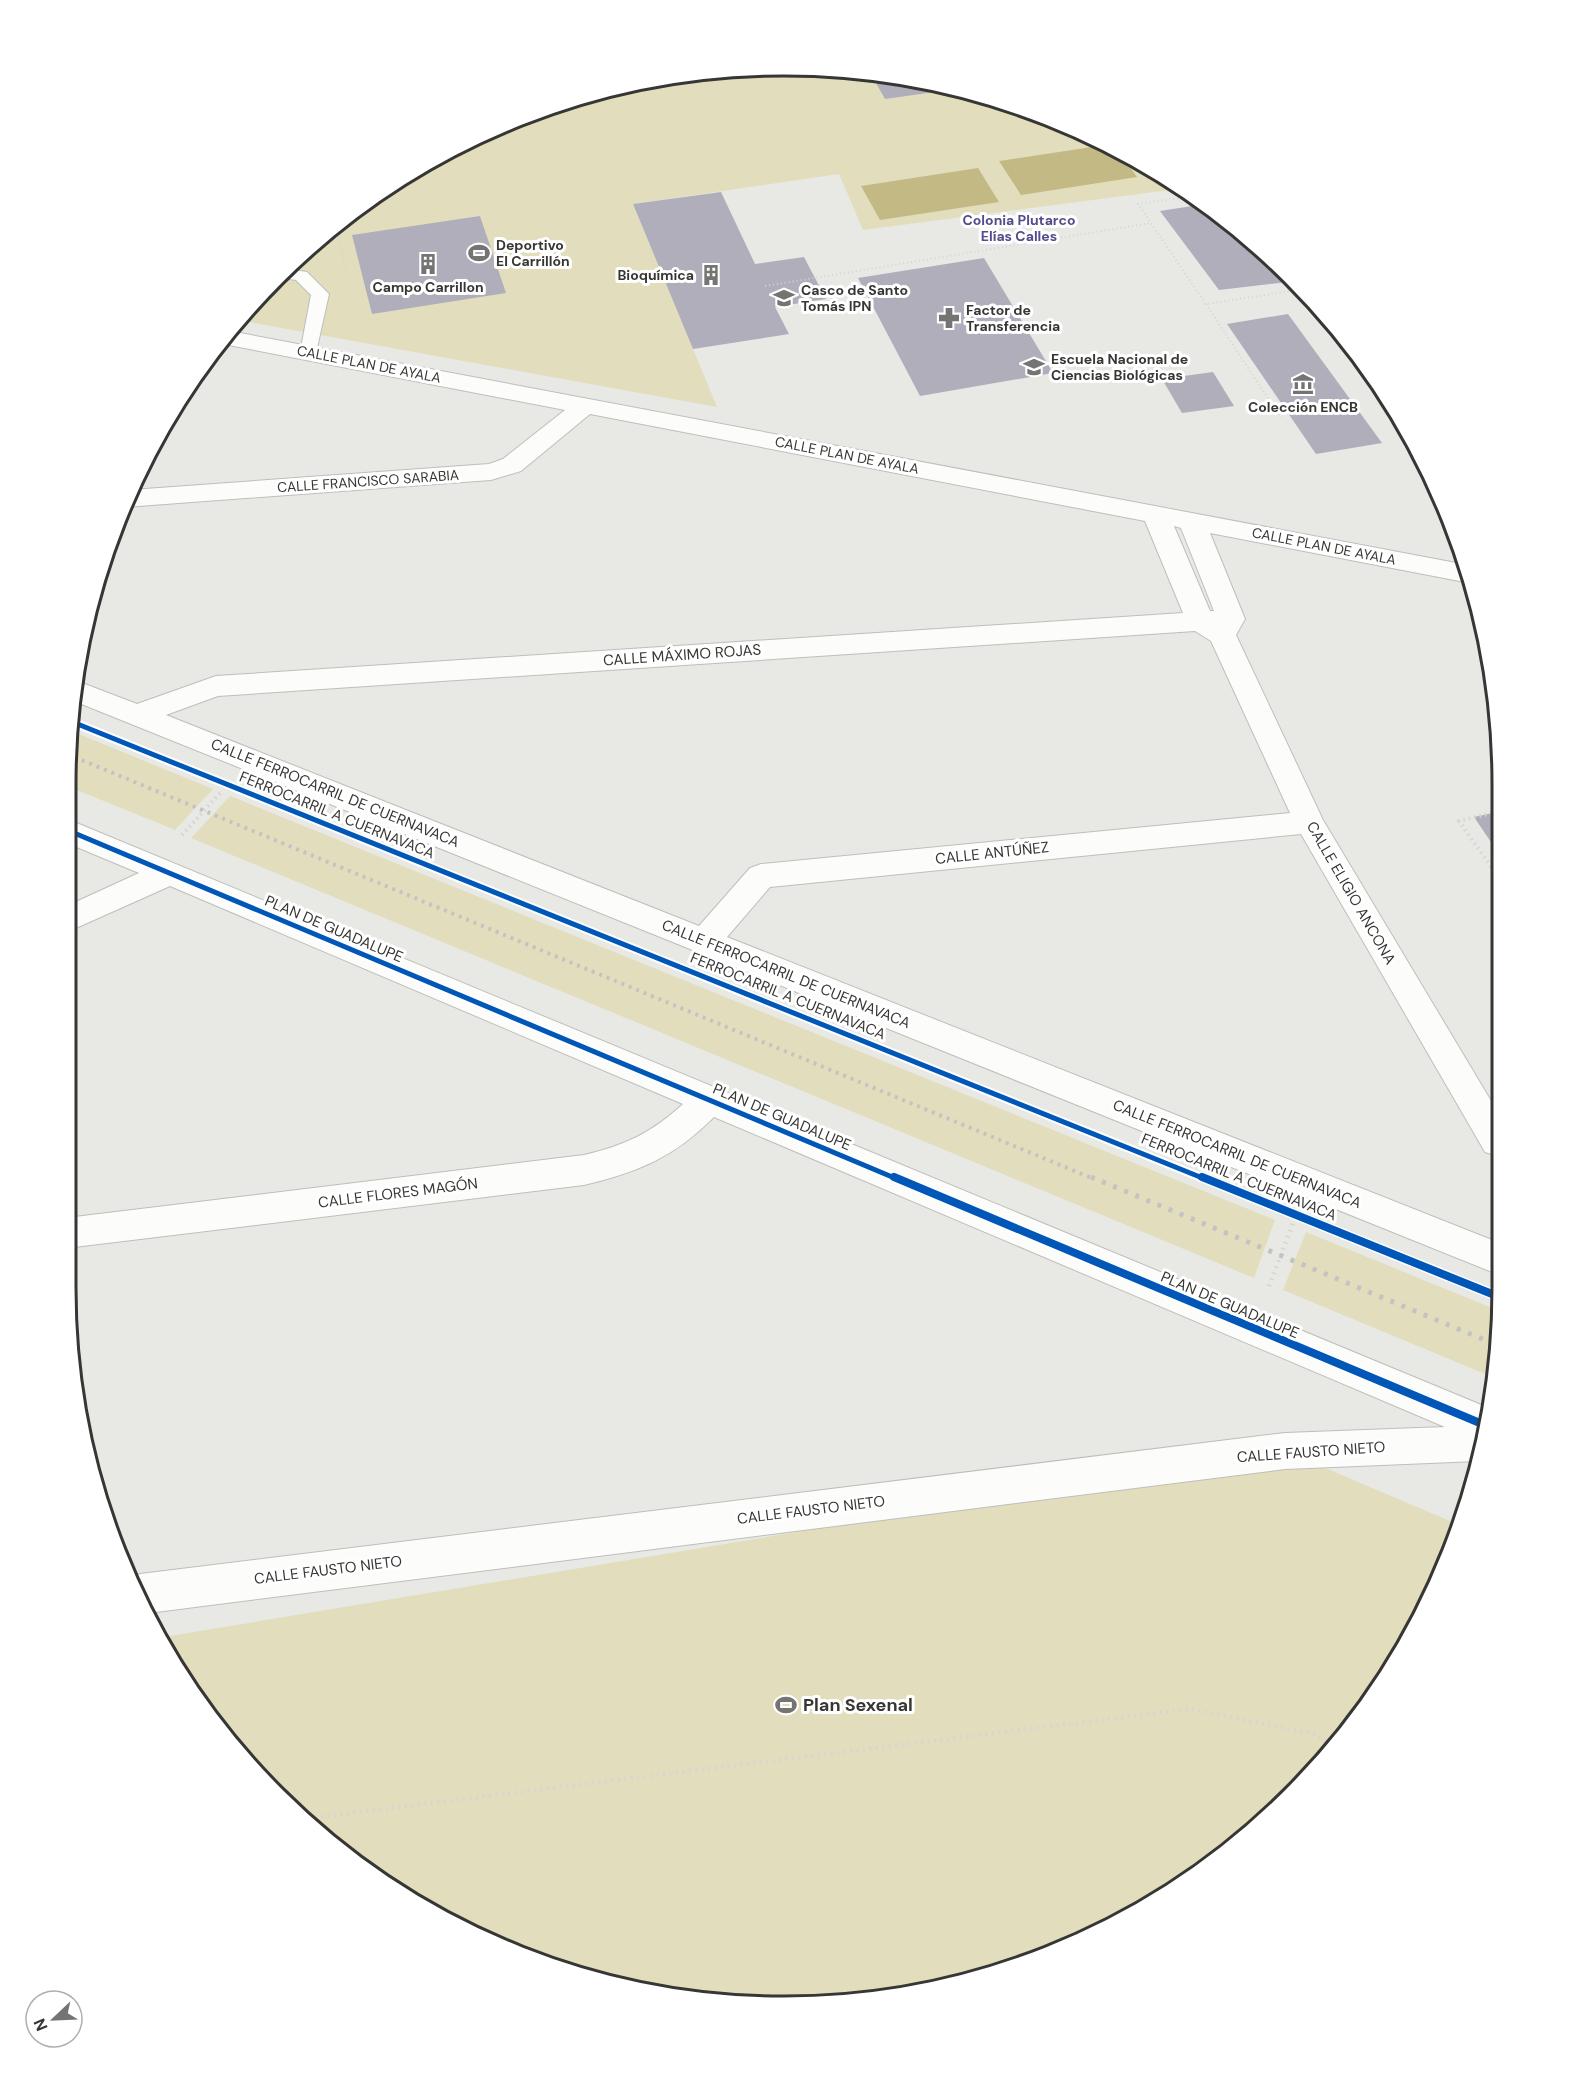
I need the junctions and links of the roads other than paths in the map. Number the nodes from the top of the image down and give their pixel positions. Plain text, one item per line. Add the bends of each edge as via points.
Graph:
1 (294, 275) edge
2 (235, 339) edge
3 (309, 353) junction
4 (586, 405) junction
5 (137, 498) edge
6 (1156, 515) junction
7 (1192, 521) junction
8 (1459, 572) edge
9 (1217, 625) junction
10 (83, 693) edge
11 (138, 714) junction
12 (1309, 822) junction
13 (76, 834) edge
14 (169, 873) junction
15 (76, 916) edge
16 (705, 941) junction
17 (710, 1100) junction
18 (1492, 1133) edge
19 (76, 1232) edge
20 (1492, 1256) edge
21 (1480, 1423) edge
22 (1475, 1443) edge
23 (146, 1593) edge

1 - 3 lane via 302,276 320,294
2 - 3 street, CALLE PLAN DE AYALA
3 - 4 street, CALLE PLAN DE AYALA
4 - 5 street, CALLE FRANCISCO SARABIA via 512,465 491,472
4 - 6 street, CALLE PLAN DE AYALA
6 - 7 street, CALLE PLAN DE AYALA
6 - 9 street, CALLE ELIGIO ANCONA
7 - 8 street, CALLE PLAN DE AYALA
7 - 9 street, CALLE ELIGIO ANCONA
9 - 11 street, CALLE MÁXIMO ROJAS via 216,686
9 - 12 street, CALLE ELIGIO ANCONA
10 - 11 street, CALLE FERROCARRIL DE CUERNAVACA
11 - 16 street, CALLE FERROCARRIL DE CUERNAVACA
12 - 16 street, CALLE ANTÚÑEZ via 761,876
12 - 18 street, CALLE ELIGIO ANCONA
13 - 14 street, PLAN DE GUADALUPE
14 - 15 street
14 - 17 street, PLAN DE GUADALUPE
16 - 20 street, CALLE FERROCARRIL DE CUERNAVACA
17 - 19 street, CALLE FLORES MAGÓN via 657,1147 623,1162 584,1170
17 - 21 street, PLAN DE GUADALUPE
22 - 23 street, CALLE FAUSTO NIETO via 1285,1451

